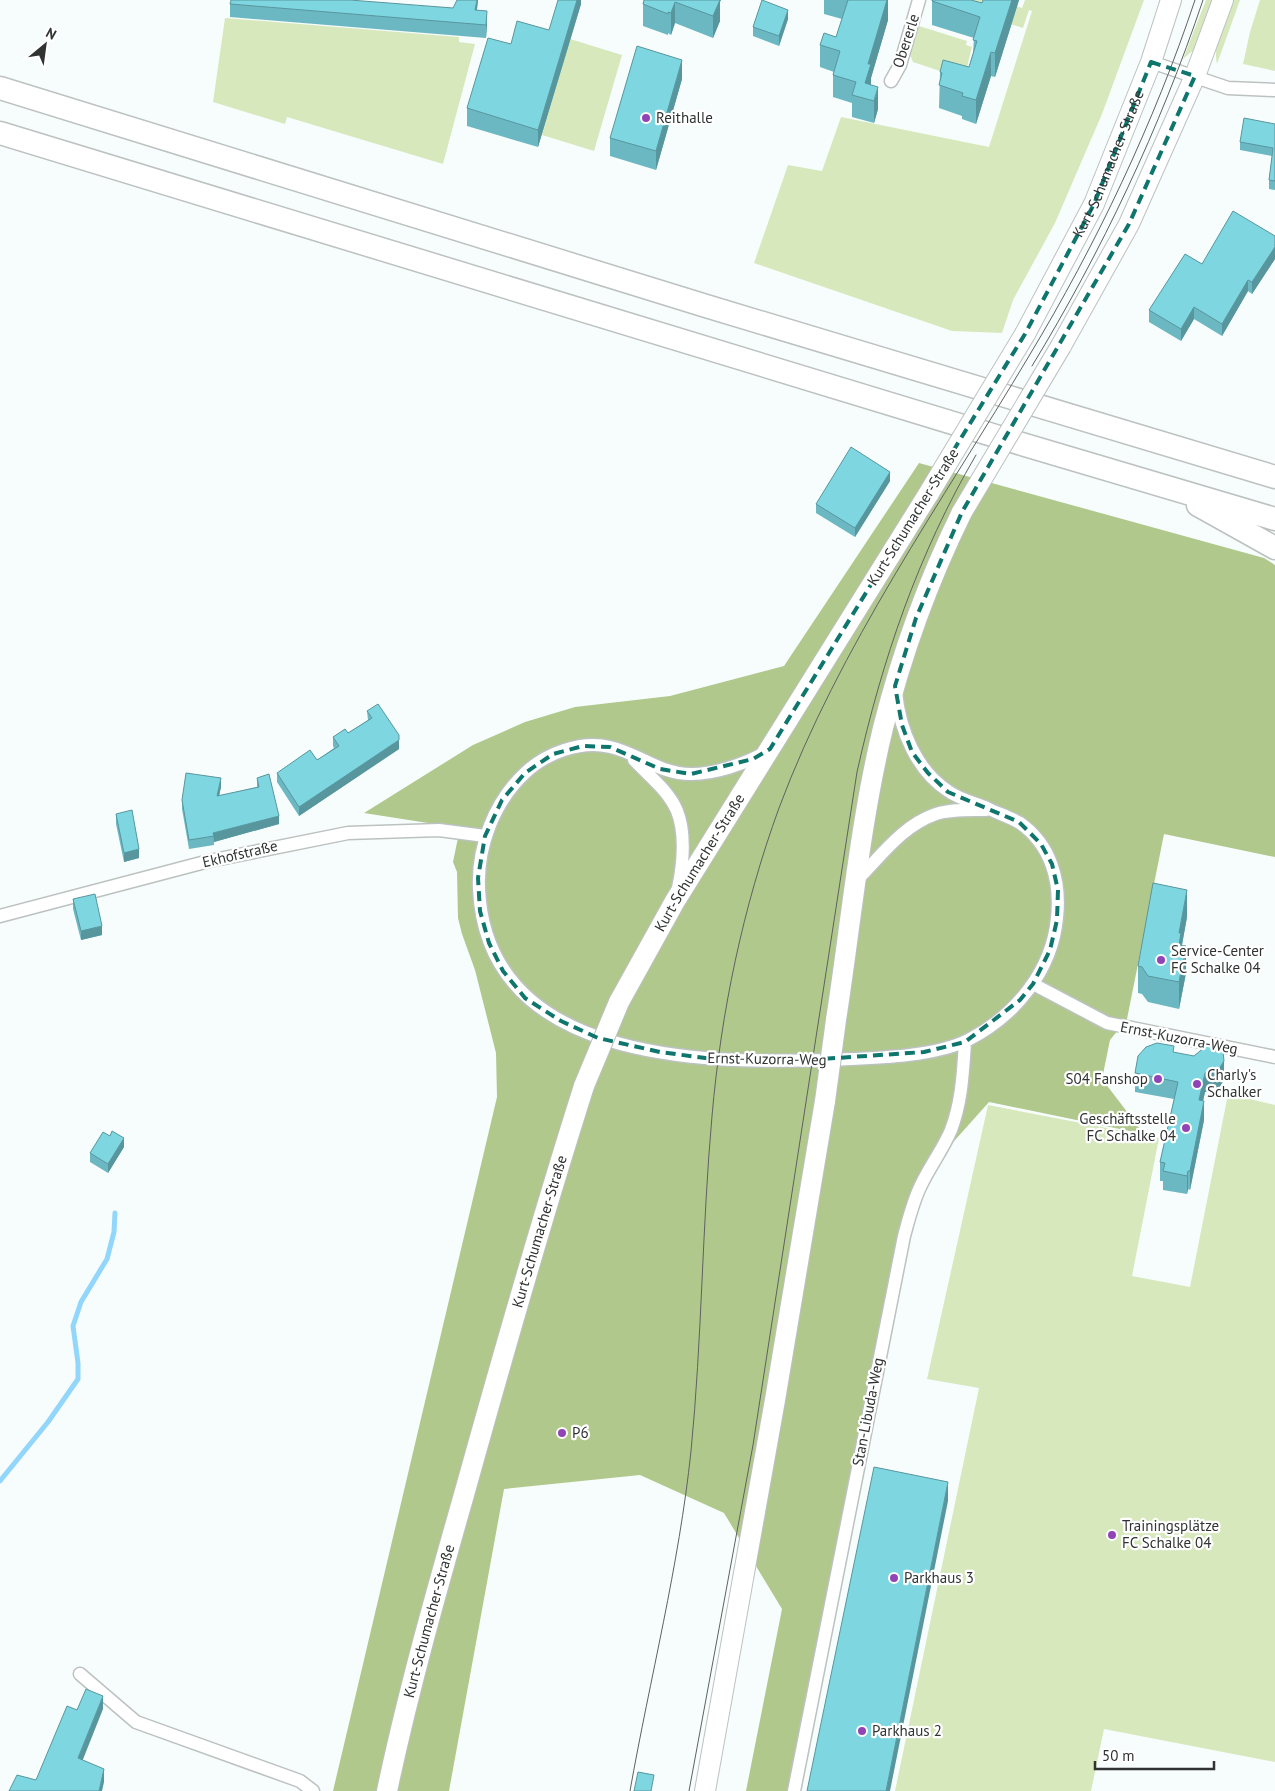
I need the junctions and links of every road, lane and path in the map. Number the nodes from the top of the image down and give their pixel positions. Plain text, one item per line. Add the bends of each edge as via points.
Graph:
1 (919, 0) edge
2 (1171, 0) edge
3 (1223, 0) edge
4 (1151, 62) junction
5 (1195, 76) junction
6 (891, 81) dead end
7 (0, 88) edge
8 (1275, 90) edge
9 (0, 133) edge
10 (1275, 477) edge
11 (1160, 484) junction
12 (1275, 519) edge
13 (1275, 548) edge
14 (895, 686) junction
15 (770, 749) junction
16 (631, 756) junction
17 (991, 810) junction
18 (485, 836) junction
19 (857, 880) junction
20 (675, 901) junction
21 (0, 916) edge
22 (1033, 984) junction
23 (964, 1042) junction
24 (1275, 1057) edge
25 (80, 1674) dead end
26 (313, 1791) edge
27 (387, 1791) edge
28 (704, 1791) edge
29 (794, 1791) edge

1 - 6 street, Obererle via 900,65
2 - 4 main road, Kurt-Schumacher-Straße
3 - 5 main road
4 - 5 street
4 - 15 main road, Kurt-Schumacher-Straße, bridge via 1094,204 1025,334
5 - 8 street via 1228,88
5 - 14 main road, bridge via 1129,224 962,512 916,618
7 - 10 highway
9 - 11 highway
11 - 12 highway
11 - 13 highway
14 - 17 street, Ernst-Kuzorra-Weg via 902,725 912,752 928,773 948,792
14 - 19 main road via 865,821
15 - 16 street, Ernst-Kuzorra-Weg via 753,759 691,774 660,769
15 - 20 main road, Kurt-Schumacher-Straße
16 - 18 street, Ernst-Kuzorra-Weg via 601,746 583,746 553,754 525,773 502,800
16 - 20 street, Ernst-Kuzorra-Weg via 677,810 682,836 681,876
17 - 19 street, Ernst-Kuzorra-Weg via 936,814 911,826
17 - 22 street, Ernst-Kuzorra-Weg via 1019,822 1041,844 1052,864 1058,890 1057,920 1050,950
18 - 21 street, Ekhofstraße via 439,830 348,833 209,861
18 - 23 street, Ernst-Kuzorra-Weg via 478,878 480,911 503,971 525,998 561,1021 598,1038 660,1052 727,1061 877,1058 924,1052
19 - 28 main road, bridge via 825,1102 776,1400
20 - 27 main road, Kurt-Schumacher-Straße, bridge via 619,1002 584,1086 539,1226 404,1709
22 - 23 street, Ernst-Kuzorra-Weg via 1006,1014
22 - 24 street, Ernst-Kuzorra-Weg via 1107,1024
23 - 29 street, Stan-Libuda-Weg via 957,1110 950,1131 918,1192 904,1236
25 - 26 street via 136,1722 300,1781

